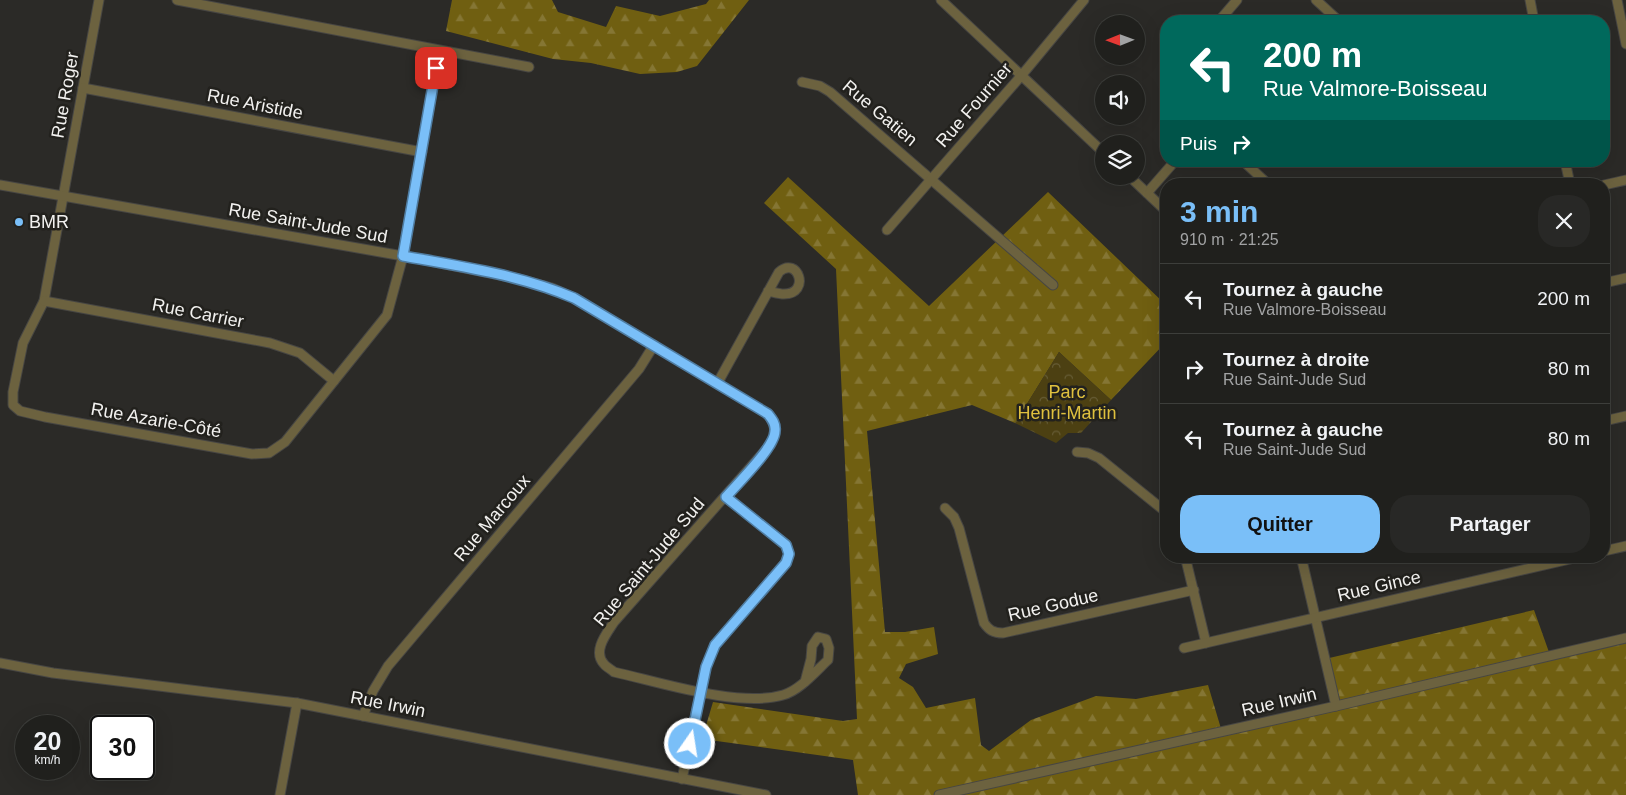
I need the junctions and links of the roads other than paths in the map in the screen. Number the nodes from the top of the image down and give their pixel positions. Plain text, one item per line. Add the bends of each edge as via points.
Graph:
1 (99, 0) edge
2 (177, 0) edge
3 (941, 0) edge
4 (1084, 0) edge
5 (1237, 0) edge
6 (1316, 0) edge
7 (1530, 0) edge
8 (1617, 0) edge
9 (1224, 15) edge
10 (1332, 15) edge
11 (1533, 15) edge
12 (1623, 20) edge
13 (1626, 44) edge
14 (439, 51) junction
15 (529, 67) dead end
16 (1021, 76) junction
17 (802, 82) dead end
18 (83, 88) junction
19 (1095, 145) edge
20 (422, 152) junction
21 (1170, 167) edge
22 (1250, 167) edge
23 (932, 178) junction
24 (1160, 178) edge
25 (1160, 178) edge
26 (1261, 178) edge
27 (1626, 180) edge
28 (1610, 184) edge
29 (0, 185) edge
30 (1139, 185) edge
31 (1147, 193) junction
32 (63, 196) junction
33 (1160, 205) edge
34 (887, 230) dead end
35 (403, 256) junction
36 (1626, 278) edge
37 (1610, 282) edge
38 (1053, 285) dead end
39 (768, 291) dead end
40 (44, 301) junction
41 (654, 345) junction
42 (334, 381) junction
43 (717, 384) junction
44 (1626, 416) edge
45 (1610, 420) edge
46 (1077, 452) dead end
47 (726, 497) junction
48 (1160, 507) edge
49 (945, 508) dead end
50 (1626, 546) edge
51 (1610, 550) edge
52 (1187, 563) edge
53 (1303, 563) edge
54 (1553, 563) edge
55 (1194, 590) junction
56 (1315, 618) junction
57 (1626, 638) edge
58 (1206, 643) junction
59 (1184, 648) dead end
60 (0, 664) edge
61 (805, 682) dead end
62 (701, 693) junction
63 (298, 703) junction
64 (1336, 706) junction
65 (363, 716) junction
66 (682, 779) junction
67 (280, 795) edge
68 (766, 795) edge
69 (939, 795) edge

1 - 18 street, Rue Roger
2 - 14 street
3 - 16 street
4 - 16 street, Rue Fournier
5 - 9 street
6 - 10 street
7 - 11 street
8 - 12 street
12 - 13 street
14 - 15 street
14 - 20 street, Rue Azarie-Côté
16 - 19 street
16 - 23 street, Rue Fournier
17 - 23 street, Rue Gatien via 830,92
18 - 20 street, Rue Aristide
18 - 32 street, Rue Roger
20 - 35 street, Rue Azarie-Côté
21 - 24 street
22 - 26 street
23 - 34 street, Rue Fournier
23 - 38 street, Rue Gatien
25 - 31 street
27 - 28 street
29 - 32 street, Rue Saint-Jude Sud
30 - 31 street
31 - 33 street
32 - 35 street, Rue Saint-Jude Sud
32 - 40 street, Rue Azarie-Côté
35 - 41 street, Rue Saint-Jude Sud via 552,288
35 - 42 street, Rue Azarie-Côté via 388,315
36 - 37 street
39 - 43 street
40 - 42 street, Rue Carrier via 270,343 300,353
40 - 42 street, Rue Azarie-Côté via 23,343 13,405 20,411 45,418 252,454 269,453 285,442
41 - 43 street, Rue Saint-Jude Sud
41 - 65 street, Rue Marcoux via 639,369 388,666
43 - 47 street, Rue Saint-Jude Sud via 768,414 775,423 776,433 771,444
44 - 45 street
46 - 48 street via 1099,458
47 - 62 street via 786,545 789,554 786,563 715,645
47 - 62 street, Rue Saint-Jude Sud via 614,622 599,652 602,663 614,672
49 - 55 street, Rue Godue via 959,528 984,623 996,633
50 - 51 street
52 - 55 street
53 - 56 street
54 - 56 street, Rue Gince
55 - 58 street
56 - 58 street, Rue Gince
56 - 64 street
57 - 64 street, Rue Irwin
58 - 59 street, Rue Gince
60 - 63 street, Rue Irwin
61 - 62 street, Rue Saint-Jude Sud via 785,695 755,700
62 - 66 street
63 - 65 street, Rue Irwin
63 - 67 street
64 - 69 street, Rue Irwin
65 - 66 street, Rue Irwin
66 - 68 street, Rue Irwin

